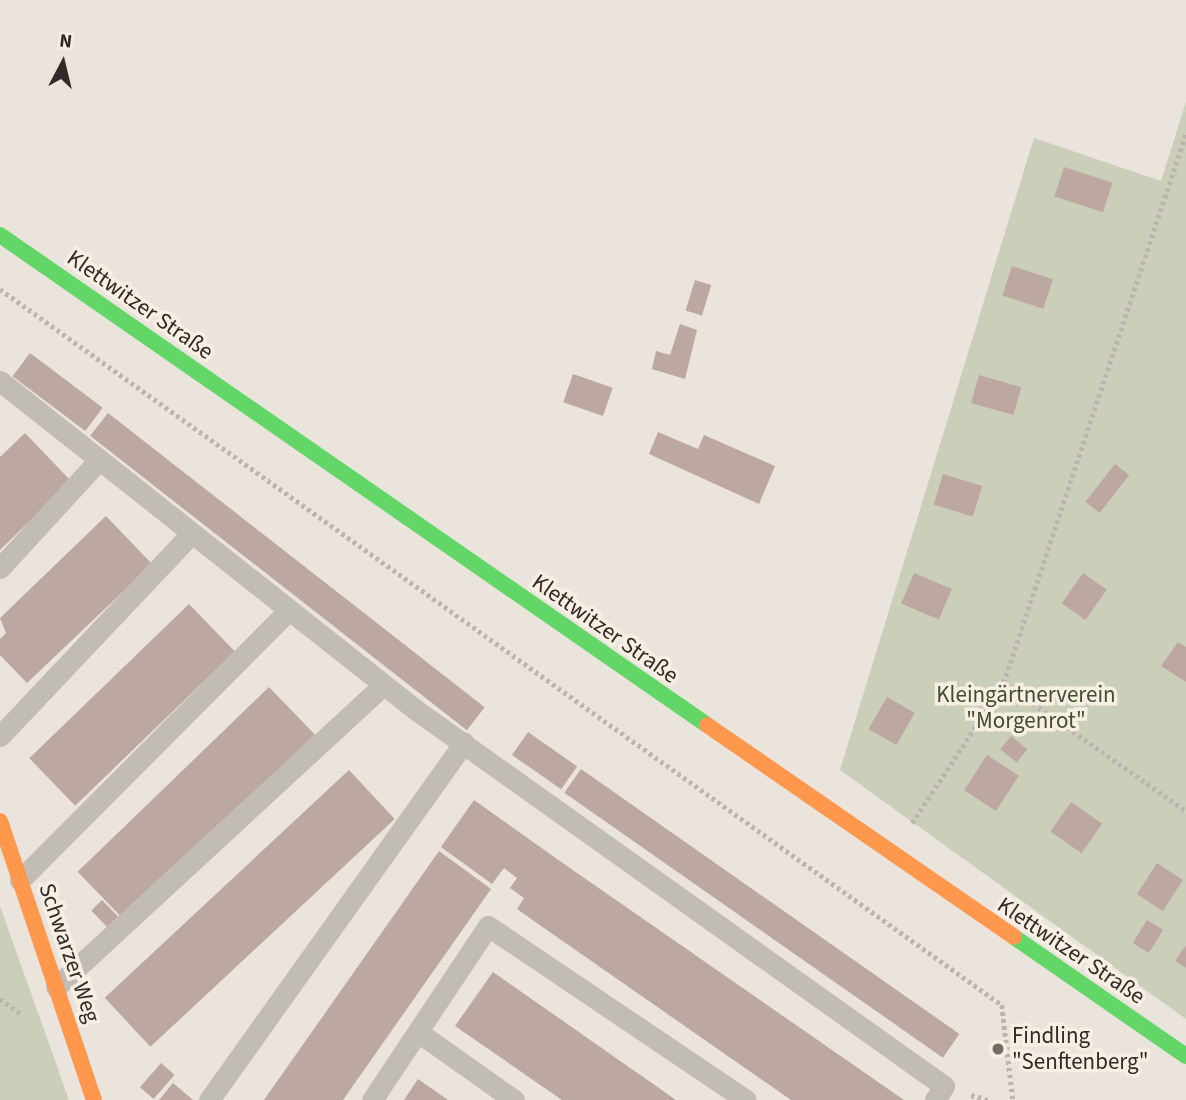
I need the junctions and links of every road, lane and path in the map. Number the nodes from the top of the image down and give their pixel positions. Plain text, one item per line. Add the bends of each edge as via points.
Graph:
1 (1186, 135) edge
2 (0, 235) edge
3 (0, 289) edge
4 (5, 393) edge
5 (99, 460) junction
6 (192, 533) junction
7 (0, 568) edge
8 (289, 610) junction
9 (1004, 683) junction
10 (383, 685) junction
11 (0, 736) edge
12 (464, 743) junction
13 (1186, 811) edge
14 (0, 821) edge
15 (892, 857) junction
16 (20, 880) junction
17 (56, 987) junction
18 (418, 1032) junction
19 (1186, 1056) edge
20 (94, 1100) edge
21 (209, 1100) edge
22 (372, 1100) edge
23 (514, 1100) edge
24 (746, 1100) edge
25 (935, 1100) edge
26 (1013, 1100) edge

1 - 9 path
2 - 15 main road, Klettwitzer Straße
3 - 26 path via 1002,1005
4 - 5 lane
5 - 6 lane
5 - 7 lane
6 - 8 lane
6 - 11 lane
8 - 10 lane
8 - 16 lane
9 - 13 path
9 - 15 path
10 - 12 lane
10 - 17 lane
12 - 21 lane
12 - 25 lane via 944,1086
14 - 16 main road, Schwarzer Weg
15 - 19 main road, Klettwitzer Straße
16 - 17 main road, Schwarzer Weg
17 - 20 main road, Schwarzer Weg
18 - 22 lane
18 - 23 lane
18 - 24 lane via 488,926

